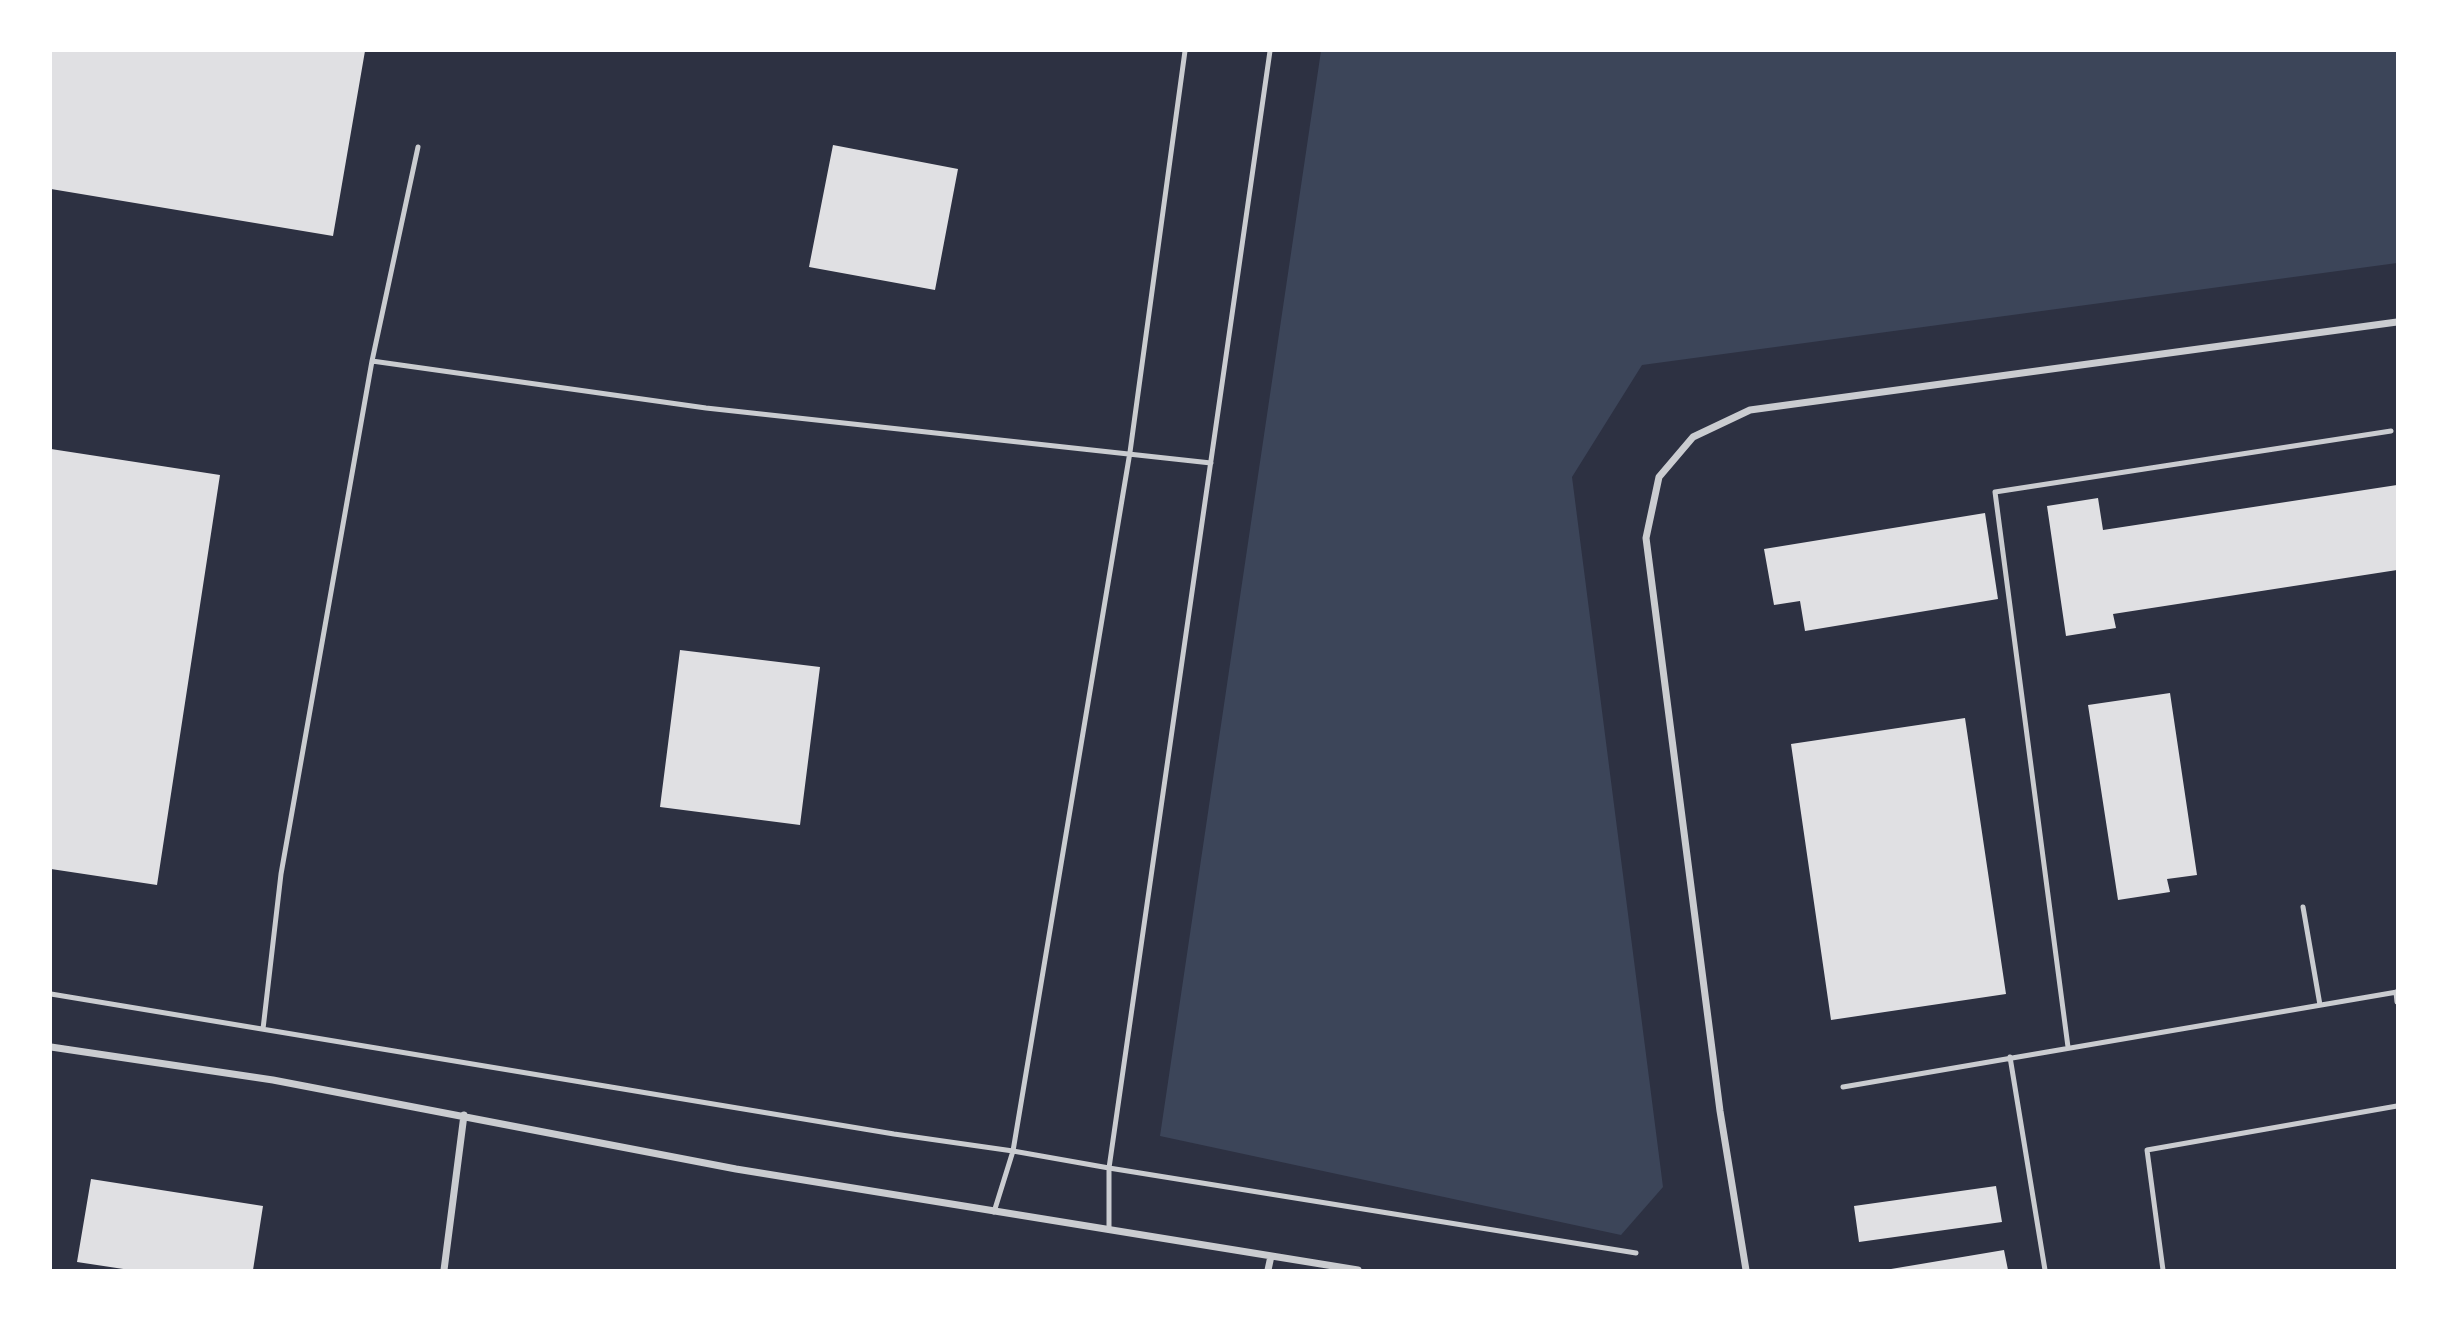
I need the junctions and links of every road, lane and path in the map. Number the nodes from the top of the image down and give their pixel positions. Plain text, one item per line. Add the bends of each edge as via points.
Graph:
1 (1185, 51) edge
2 (1270, 51) edge
3 (418, 147) dead end
4 (2397, 322) edge
5 (372, 361) junction
6 (2391, 431) dead end
7 (1130, 452) junction
8 (1211, 463) junction
9 (2303, 907) dead end
10 (2396, 992) edge
11 (51, 994) edge
12 (2397, 1002) edge
13 (2320, 1005) junction
14 (262, 1029) junction
15 (51, 1047) edge
16 (2068, 1047) junction
17 (2010, 1057) junction
18 (1843, 1087) dead end
19 (2397, 1106) edge
20 (464, 1115) junction
21 (1013, 1151) junction
22 (1109, 1168) junction
23 (994, 1212) junction
24 (1109, 1230) junction
25 (1636, 1253) dead end
26 (1271, 1256) junction
27 (444, 1270) edge
28 (1268, 1270) edge
29 (1358, 1270) edge
30 (1745, 1270) edge
31 (2045, 1270) edge
32 (2163, 1270) edge

1 - 7 lane
2 - 8 lane
3 - 5 lane
4 - 30 street via 1750,410 1693,437 1659,477 1646,538
5 - 7 lane via 706,408
5 - 14 lane via 281,874
6 - 16 lane via 1995,492
7 - 8 lane
7 - 21 lane
8 - 22 lane
9 - 13 lane
10 - 12 lane
10 - 13 lane
11 - 14 lane
13 - 16 lane
14 - 21 lane
15 - 20 street
16 - 17 lane
17 - 18 lane
17 - 31 lane
19 - 32 lane via 2147,1150
20 - 23 street via 736,1170
20 - 27 street
21 - 22 lane
21 - 23 lane
22 - 24 lane
22 - 25 lane
23 - 24 street
24 - 26 street
26 - 28 street
26 - 29 street

